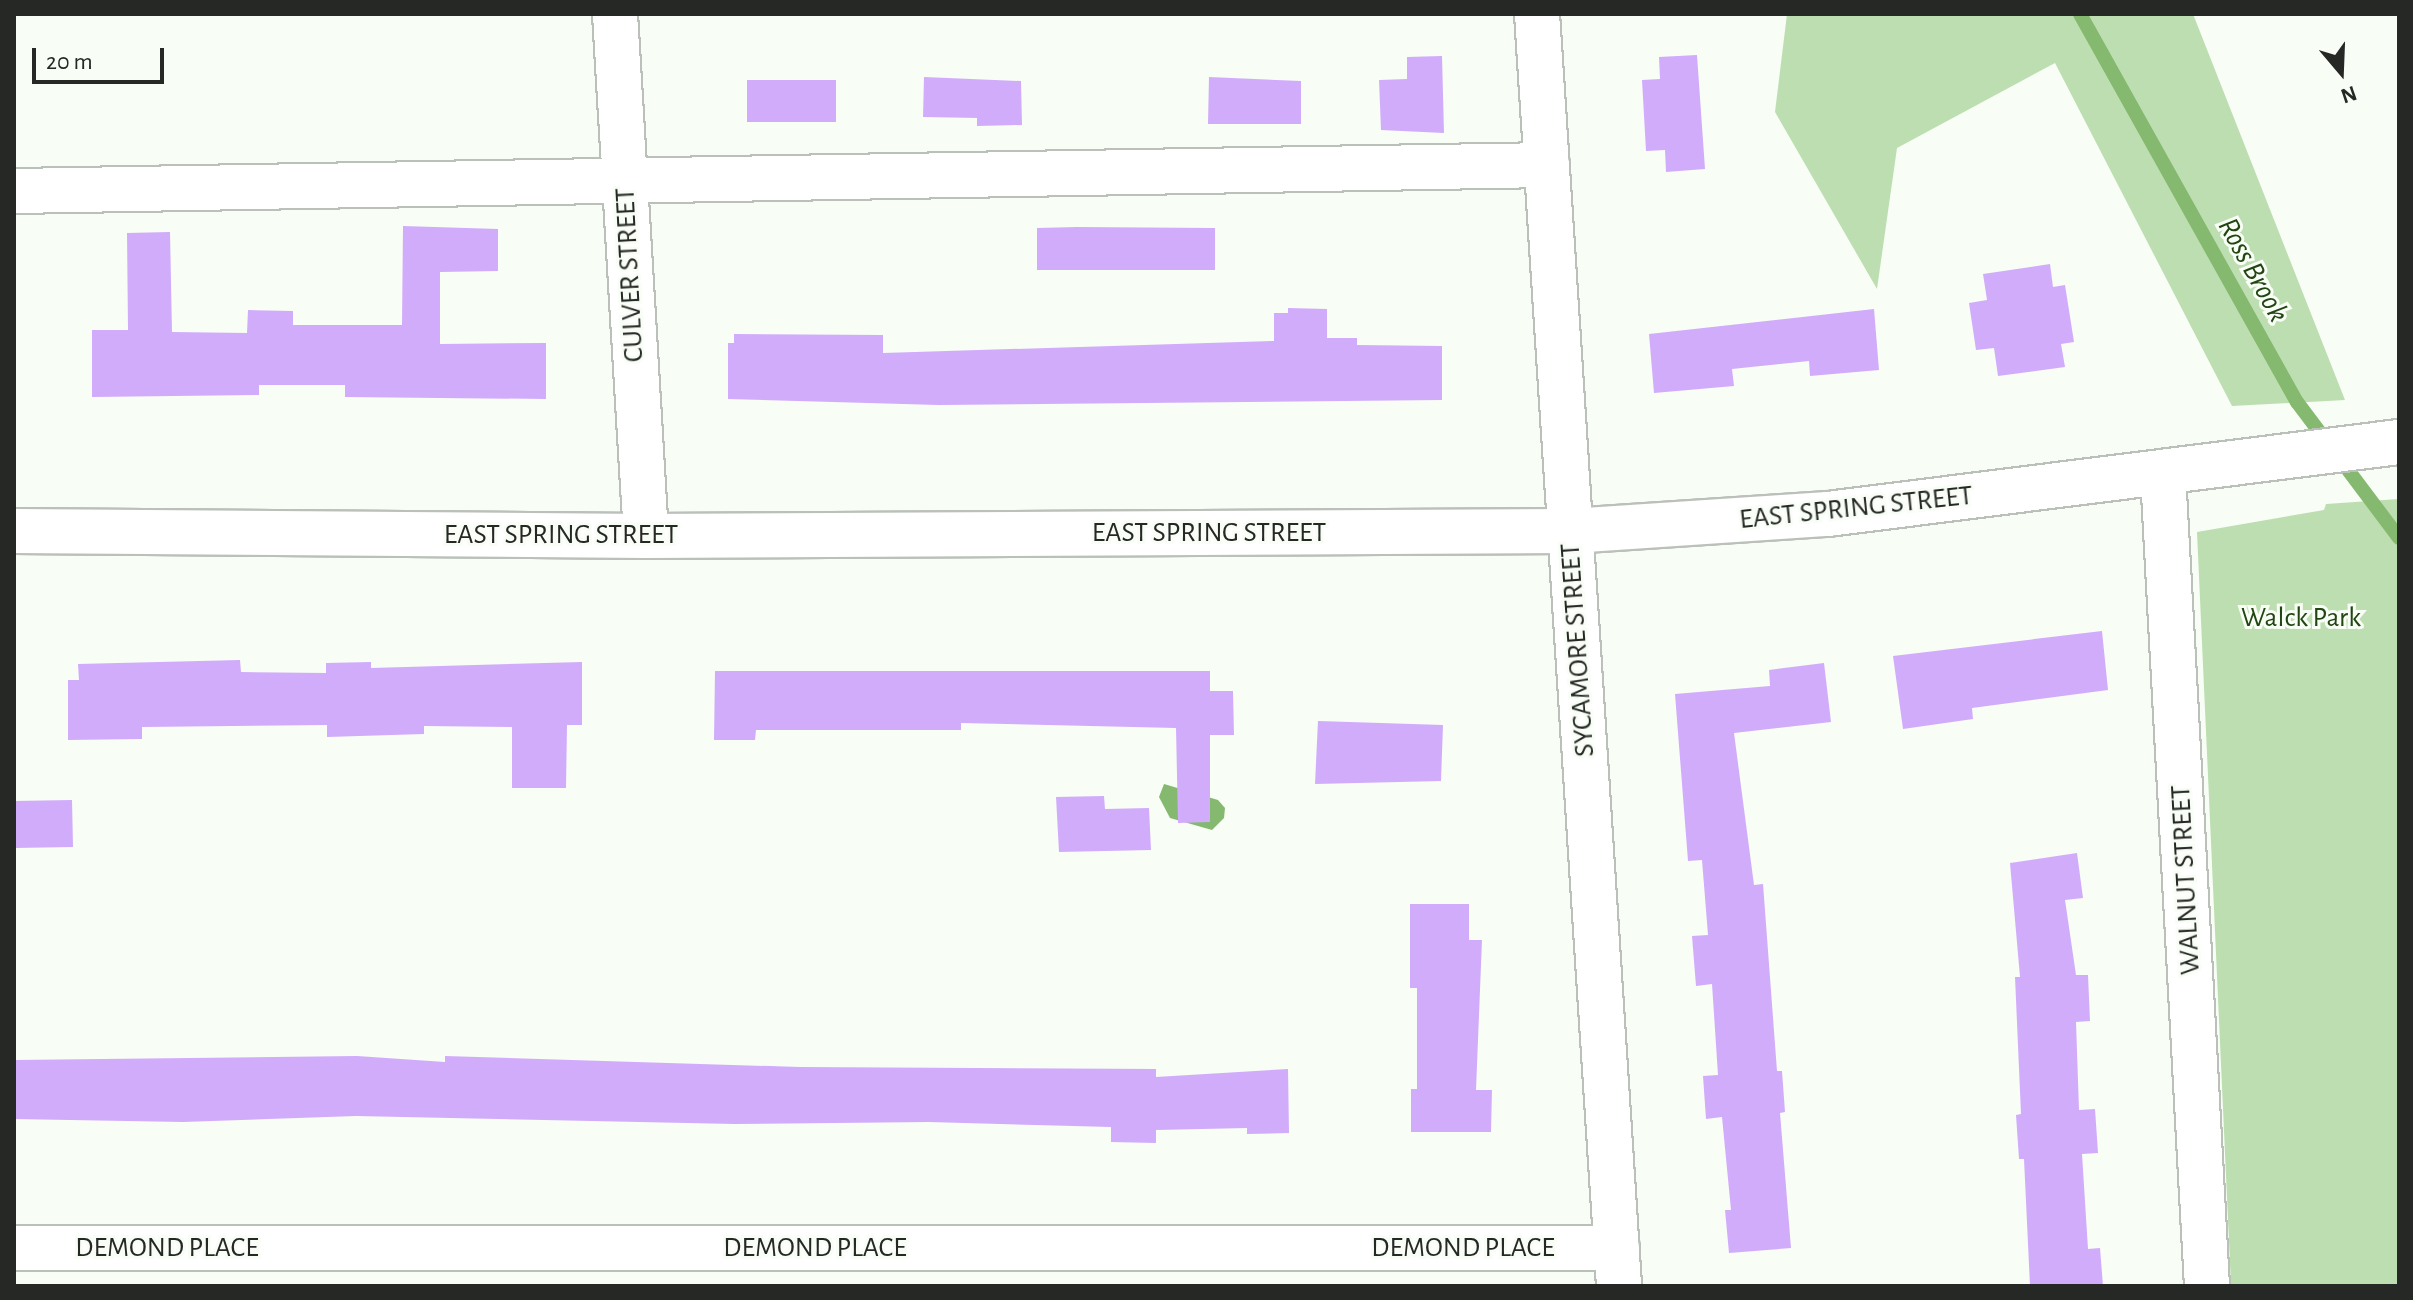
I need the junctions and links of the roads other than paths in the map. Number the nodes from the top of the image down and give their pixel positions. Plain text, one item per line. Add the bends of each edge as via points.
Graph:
1 (615, 14) edge
2 (1537, 14) edge
3 (1547, 165) junction
4 (625, 183) junction
5 (14, 191) edge
6 (2394, 442) edge
7 (2163, 474) junction
8 (14, 531) edge
9 (1570, 531) junction
10 (646, 536) junction
11 (14, 1248) edge
12 (1618, 1267) edge
13 (2207, 1286) edge

1 - 4 street, CULVER STREET
2 - 3 street, SYCAMORE STREET
3 - 4 street
3 - 9 street, SYCAMORE STREET
4 - 5 street
4 - 10 street, CULVER STREET
6 - 7 street, EAST SPRING STREET
7 - 9 street, EAST SPRING STREET via 1828,514
7 - 13 street, WALNUT STREET
8 - 10 street, EAST SPRING STREET
9 - 10 street, EAST SPRING STREET
9 - 12 street, SYCAMORE STREET
11 - 12 street, DEMOND PLACE

